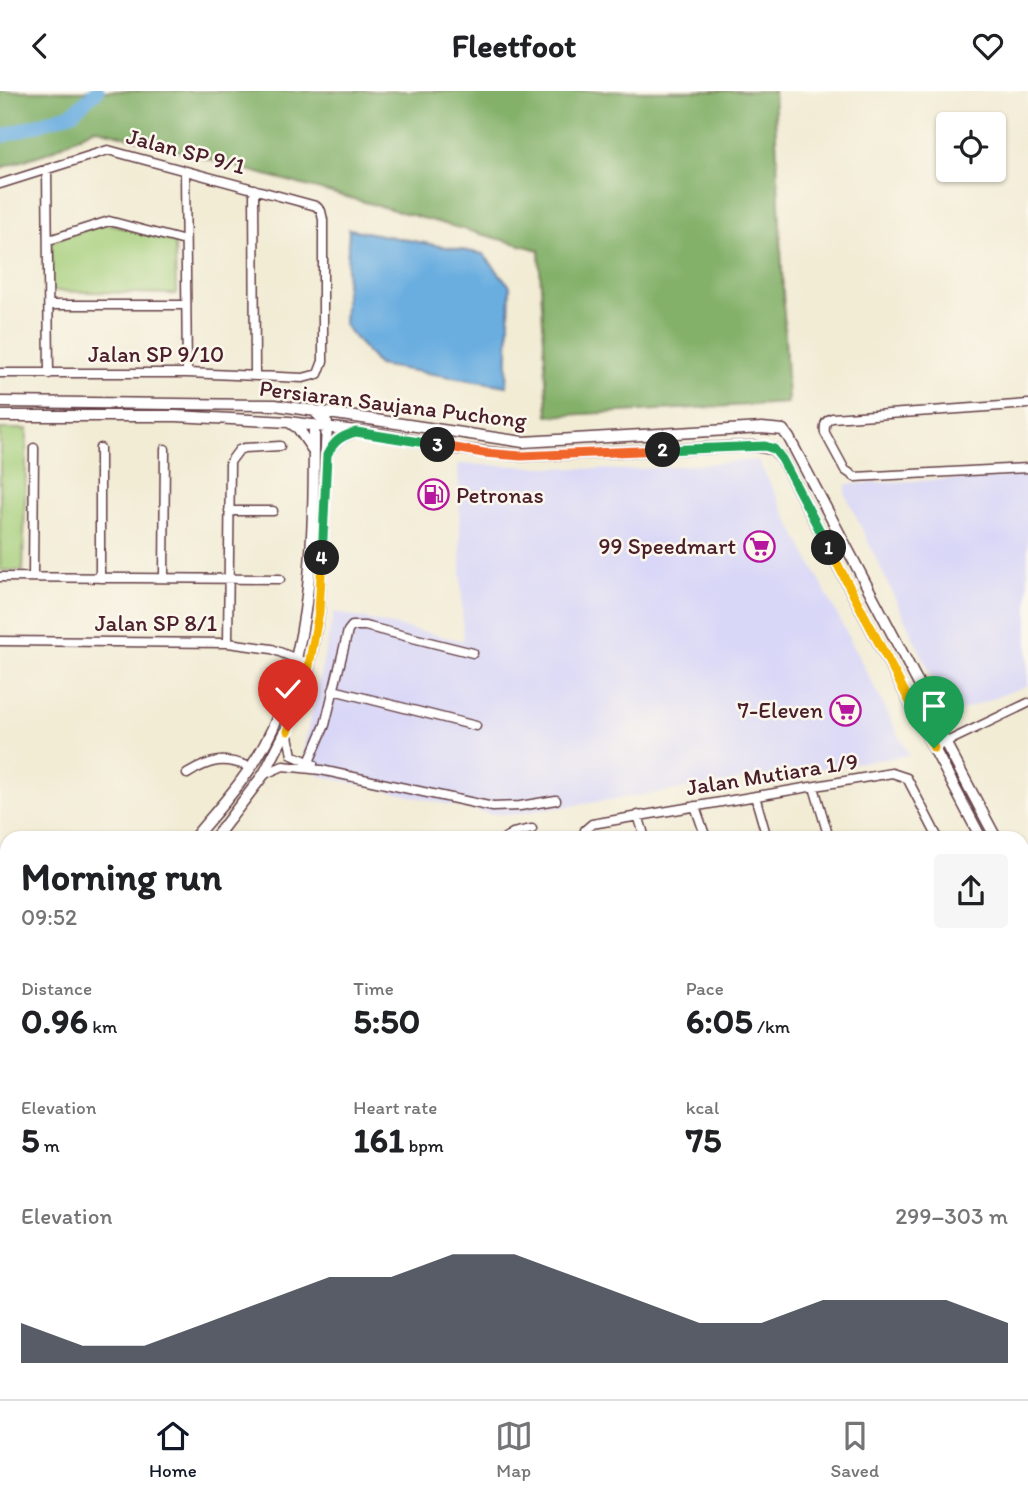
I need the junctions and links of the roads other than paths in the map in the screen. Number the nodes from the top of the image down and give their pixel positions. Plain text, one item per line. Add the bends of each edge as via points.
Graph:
1 (47, 169) junction
2 (185, 171) junction
3 (0, 184) edge
4 (254, 189) junction
5 (49, 240) junction
6 (185, 241) junction
7 (49, 305) junction
8 (186, 305) junction
9 (0, 373) edge
10 (187, 373) junction
11 (49, 374) junction
12 (255, 375) junction
13 (311, 377) joint
14 (0, 402) edge
15 (1028, 404) edge
16 (312, 409) junction
17 (341, 413) junction
18 (0, 416) edge
19 (289, 422) junction
20 (325, 422) junction
21 (313, 425) junction
22 (356, 432) junction
23 (553, 441) junction
24 (523, 442) junction
25 (280, 446) dead end
26 (34, 448) dead end
27 (100, 448) dead end
28 (165, 449) dead end
29 (314, 450) junction
30 (327, 455) junction
31 (542, 456) junction
32 (1028, 468) edge
33 (229, 510) junction
34 (273, 511) dead end
35 (0, 577) edge
36 (33, 577) junction
37 (100, 577) junction
38 (164, 578) junction
39 (229, 579) junction
40 (280, 579) dead end
41 (0, 641) edge
42 (228, 643) junction
43 (473, 653) dead end
44 (297, 659) junction
45 (309, 664) junction
46 (333, 690) junction
47 (1028, 703) edge
48 (476, 726) dead end
49 (288, 731) junction
50 (945, 742) junction
51 (934, 748) junction
52 (309, 762) junction
53 (250, 767) junction
54 (321, 770) junction
55 (187, 773) dead end
56 (264, 775) junction
57 (814, 787) junction
58 (755, 796) junction
59 (556, 800) dead end
60 (695, 806) junction
61 (638, 815) junction
62 (532, 829) dead end
63 (200, 831) edge
64 (220, 831) edge
65 (522, 831) edge
66 (585, 831) edge
67 (643, 831) edge
68 (704, 831) edge
69 (765, 831) edge
70 (827, 831) edge
71 (934, 831) edge
72 (977, 831) edge
73 (992, 831) edge

1 - 2 street, Jalan SP 9/1 via 108,150
1 - 3 street, Jalan SP 9/1
1 - 5 street
2 - 4 street, Jalan SP 9/1
2 - 6 street
4 - 12 street
4 - 13 street, Jalan SP 9/1 via 304,201 321,211 323,361 318,374
5 - 6 street via 109,221
5 - 7 street
6 - 8 street
7 - 8 street
7 - 11 street
8 - 10 street
9 - 11 street, Jalan SP 9/10
10 - 11 street, Jalan SP 9/10
10 - 12 street, Jalan SP 9/10
12 - 13 street, Jalan SP 9/10
14 - 16 street, Persiaran Saujana Puchong
15 - 32 street via 832,418 826,422 825,433 845,470 855,477
16 - 17 street, Persiaran Saujana Puchong
16 - 20 street
17 - 20 street
17 - 24 street, Persiaran Saujana Puchong
18 - 19 street, Persiaran Saujana Puchong via 176,416
19 - 21 street, Persiaran Saujana Puchong
19 - 29 street
20 - 21 street, Persiaran Saujana Puchong
20 - 22 street, Persiaran Saujana Puchong
20 - 30 street
21 - 29 street
22 - 30 street via 337,440
22 - 31 street, Persiaran Saujana Puchong via 484,453
23 - 24 street, Persiaran Saujana Puchong
23 - 31 street
23 - 50 street, Persiaran Saujana Puchong via 782,430 925,696
24 - 31 street
25 - 33 street via 244,448 230,461
26 - 36 street
27 - 37 street
28 - 38 street
29 - 44 street via 306,611
30 - 45 street via 319,612
31 - 51 street, Persiaran Saujana Puchong via 754,446 774,449
33 - 34 street
33 - 39 street
35 - 36 street
36 - 37 street
37 - 38 street
38 - 39 street
39 - 40 street
39 - 42 street
41 - 42 street, Jalan SP 8/1
42 - 44 street, Jalan SP 8/1 via 272,649
43 - 46 street via 352,626
44 - 45 street, Jalan SP 8/1
44 - 53 street via 276,723
45 - 49 street via 303,698
46 - 48 street
46 - 52 street
47 - 50 street
49 - 52 street via 292,755
49 - 56 street
50 - 51 street
50 - 73 street, Persiaran Saujana Puchong
51 - 72 street, Persiaran Saujana Puchong
52 - 54 street
53 - 55 street via 221,760
53 - 63 street
54 - 56 street via 283,766
54 - 59 street via 493,807
56 - 64 street
57 - 58 street, Jalan Mutiara 1/9
57 - 70 street
57 - 71 street, Jalan Mutiara 1/9 via 901,774
58 - 60 street, Jalan Mutiara 1/9
58 - 69 street
60 - 61 street, Jalan Mutiara 1/9
60 - 68 street
61 - 66 street, Jalan Mutiara 1/9 via 592,824
61 - 67 street
62 - 65 street

